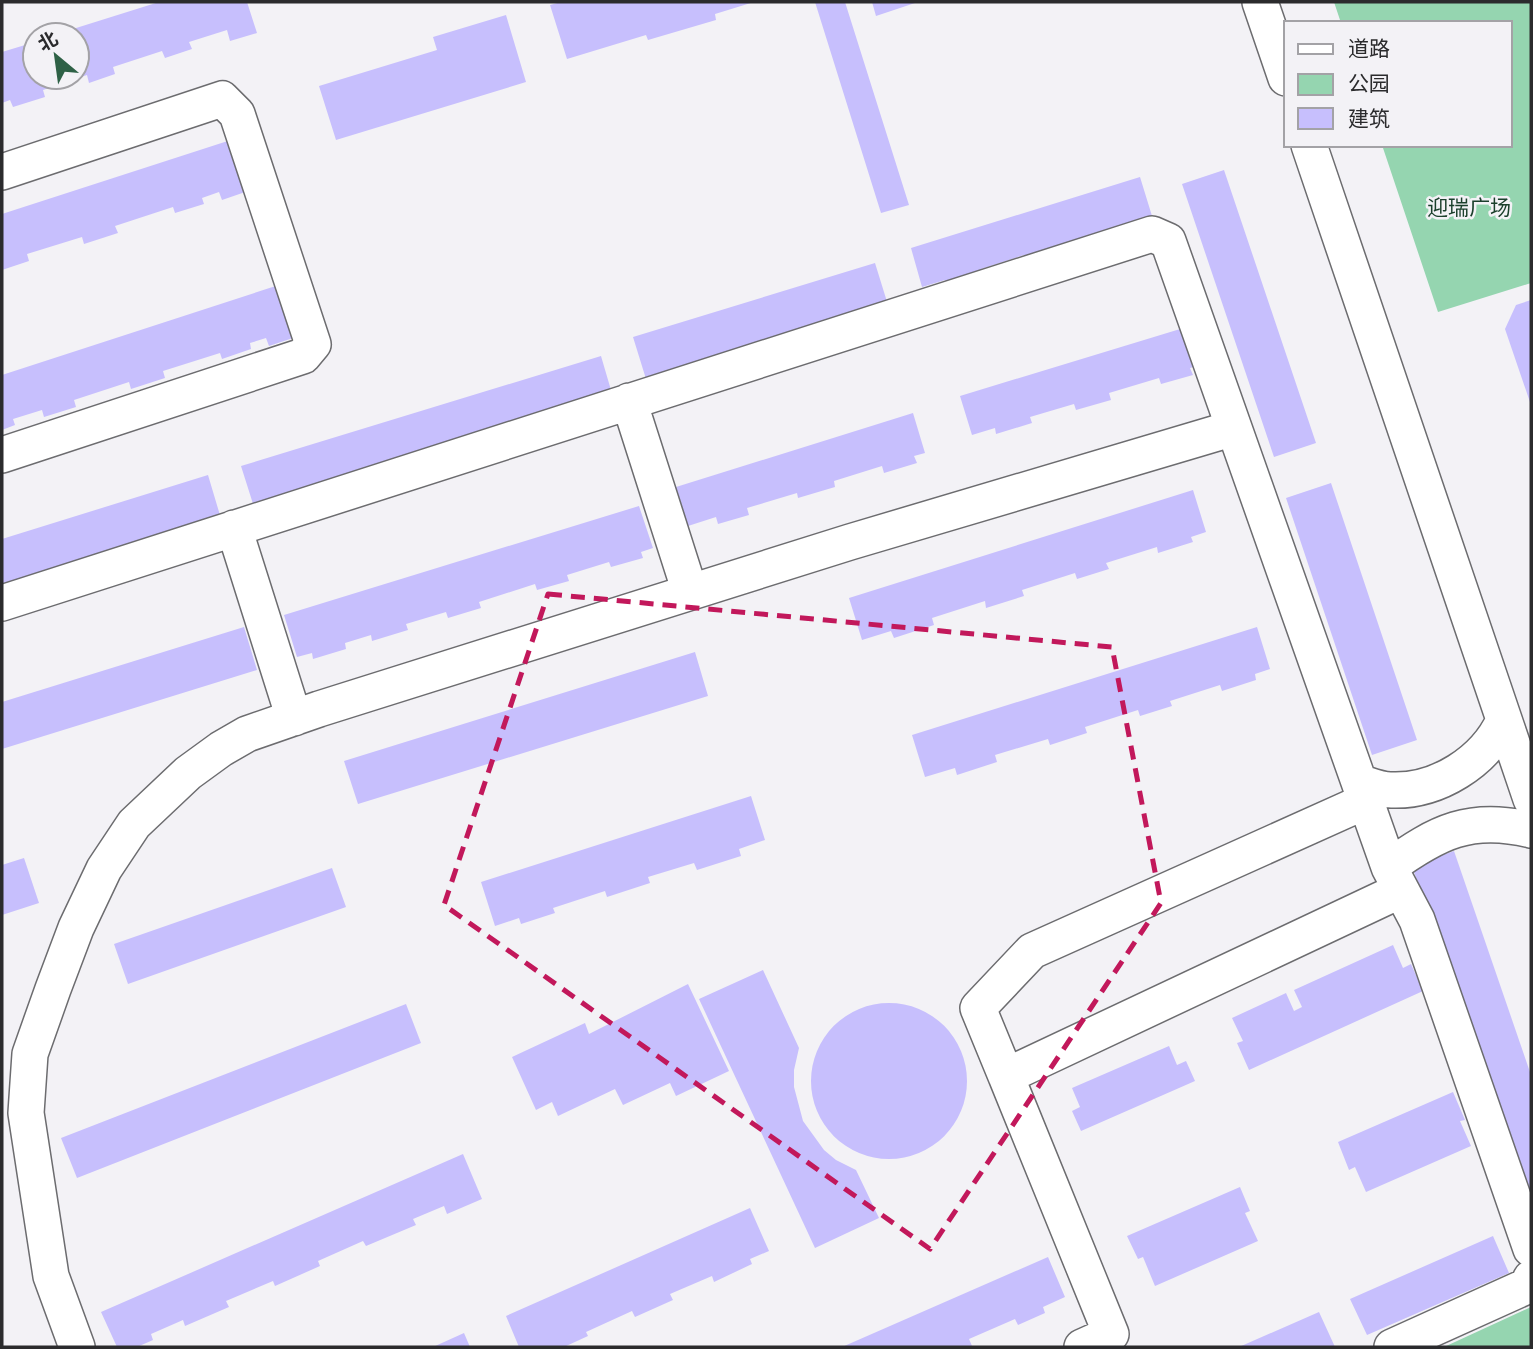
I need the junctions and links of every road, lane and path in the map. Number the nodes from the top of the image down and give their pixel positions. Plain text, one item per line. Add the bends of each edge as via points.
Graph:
1 (1260, 2) edge
2 (1284, 72) edge
3 (1310, 147) edge
4 (2, 172) edge
5 (629, 401) junction
6 (1234, 428) junction
7 (2, 455) edge
8 (234, 528) junction
9 (690, 592) junction
10 (2, 603) edge
11 (294, 718) junction
12 (1504, 720) junction
13 (1525, 759) edge
14 (1362, 792) junction
15 (1531, 799) edge
16 (1531, 830) edge
17 (1394, 879) junction
18 (1006, 1076) junction
19 (1531, 1249) edge
20 (1531, 1278) edge
21 (77, 1347) edge
22 (1082, 1347) edge
23 (1392, 1347) edge

1 - 2 street
3 - 12 street
4 - 7 street via 222,99 237,114 313,344 303,356
5 - 6 street via 1152,234 1168,241
5 - 8 street
5 - 9 street
6 - 9 street
6 - 14 street
8 - 10 street
8 - 11 street
9 - 11 street
11 - 21 street via 220,749 134,824 104,869 76,928 30,1054 26,1113 51,1276
12 - 13 street
12 - 14 street via 1496,737 1477,757 1448,778 1417,789
13 - 15 street
14 - 17 street
14 - 18 street via 1032,951 978,1008
16 - 17 street via 1508,824 1456,828 1423,842
17 - 18 street
17 - 19 street via 1417,920
18 - 22 street via 1111,1334
20 - 23 street via 1527,1286

